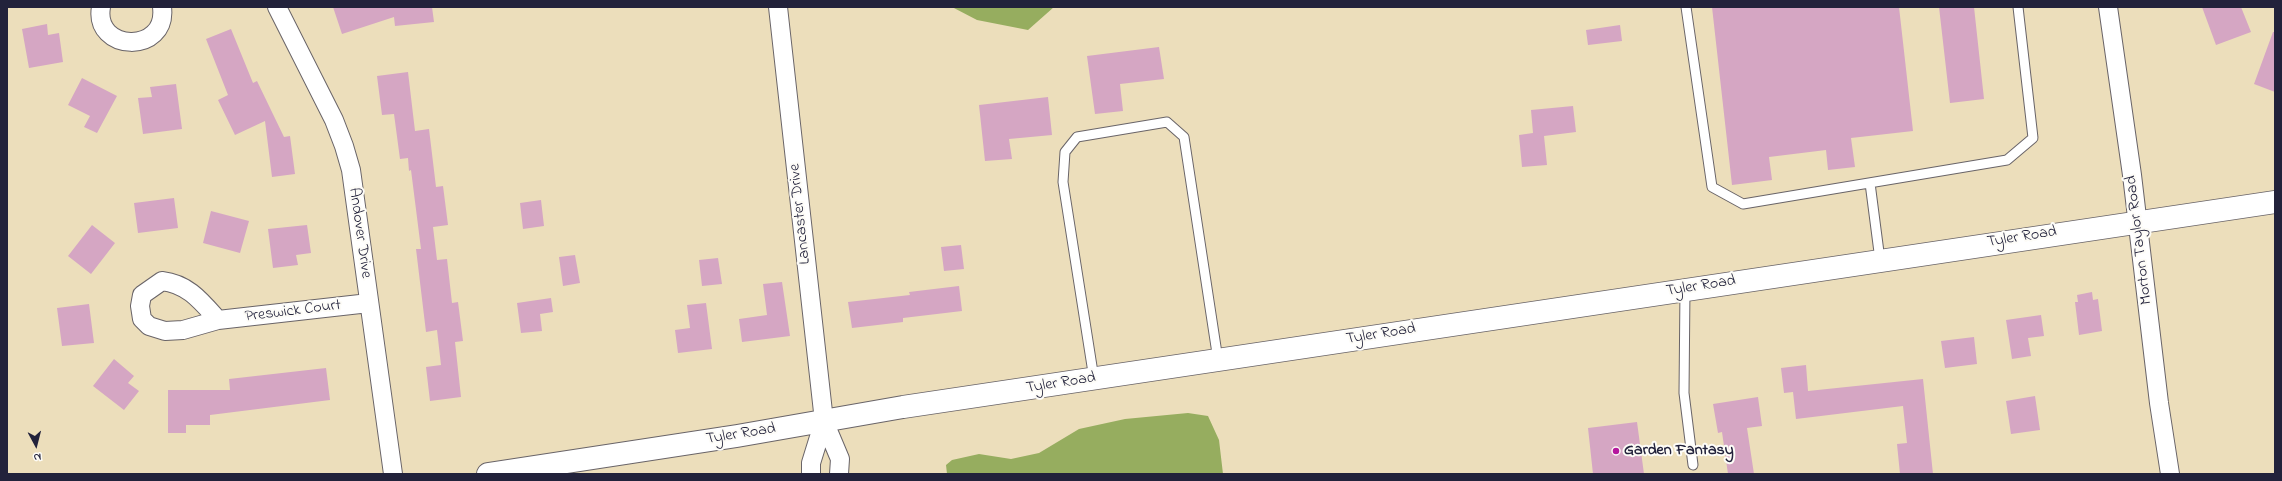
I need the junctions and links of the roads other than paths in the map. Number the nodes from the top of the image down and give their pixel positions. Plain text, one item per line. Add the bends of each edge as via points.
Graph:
1 (102, 7) edge
2 (162, 7) edge
3 (277, 7) edge
4 (778, 7) edge
5 (1686, 7) edge
6 (2018, 7) edge
7 (2108, 7) edge
8 (1870, 183) junction
9 (2275, 202) edge
10 (2137, 221) junction
11 (1880, 260) junction
12 (1685, 289) junction
13 (369, 303) junction
14 (218, 320) dead end
15 (1218, 360) junction
16 (1094, 379) junction
17 (824, 421) junction
18 (1693, 465) dead end
19 (393, 474) edge
20 (488, 474) edge
21 (812, 474) edge
22 (839, 474) edge
23 (2170, 474) edge

1 - 2 street via 105,28 111,35 128,42 137,42 152,34 161,21
3 - 13 street, Andover Drive via 334,120 344,146 351,170
4 - 17 street, Lancaster Drive
5 - 8 lane via 1712,188 1743,204
6 - 8 lane via 2033,138 2007,160
7 - 10 street, Morton Taylor Road
8 - 11 lane
9 - 10 street, Tyler Road
10 - 11 street, Tyler Road
10 - 23 street, Morton Taylor Road
11 - 12 street, Tyler Road
12 - 15 street, Tyler Road
12 - 18 lane via 1684,393
13 - 14 street, Preswick Court
13 - 19 street, Andover Drive
15 - 16 street, Tyler Road
15 - 16 lane via 1184,137 1167,122 1077,137 1065,152 1064,182
16 - 17 street, Tyler Road
17 - 20 street, Tyler Road
17 - 21 street via 811,463
17 - 22 street via 840,459

